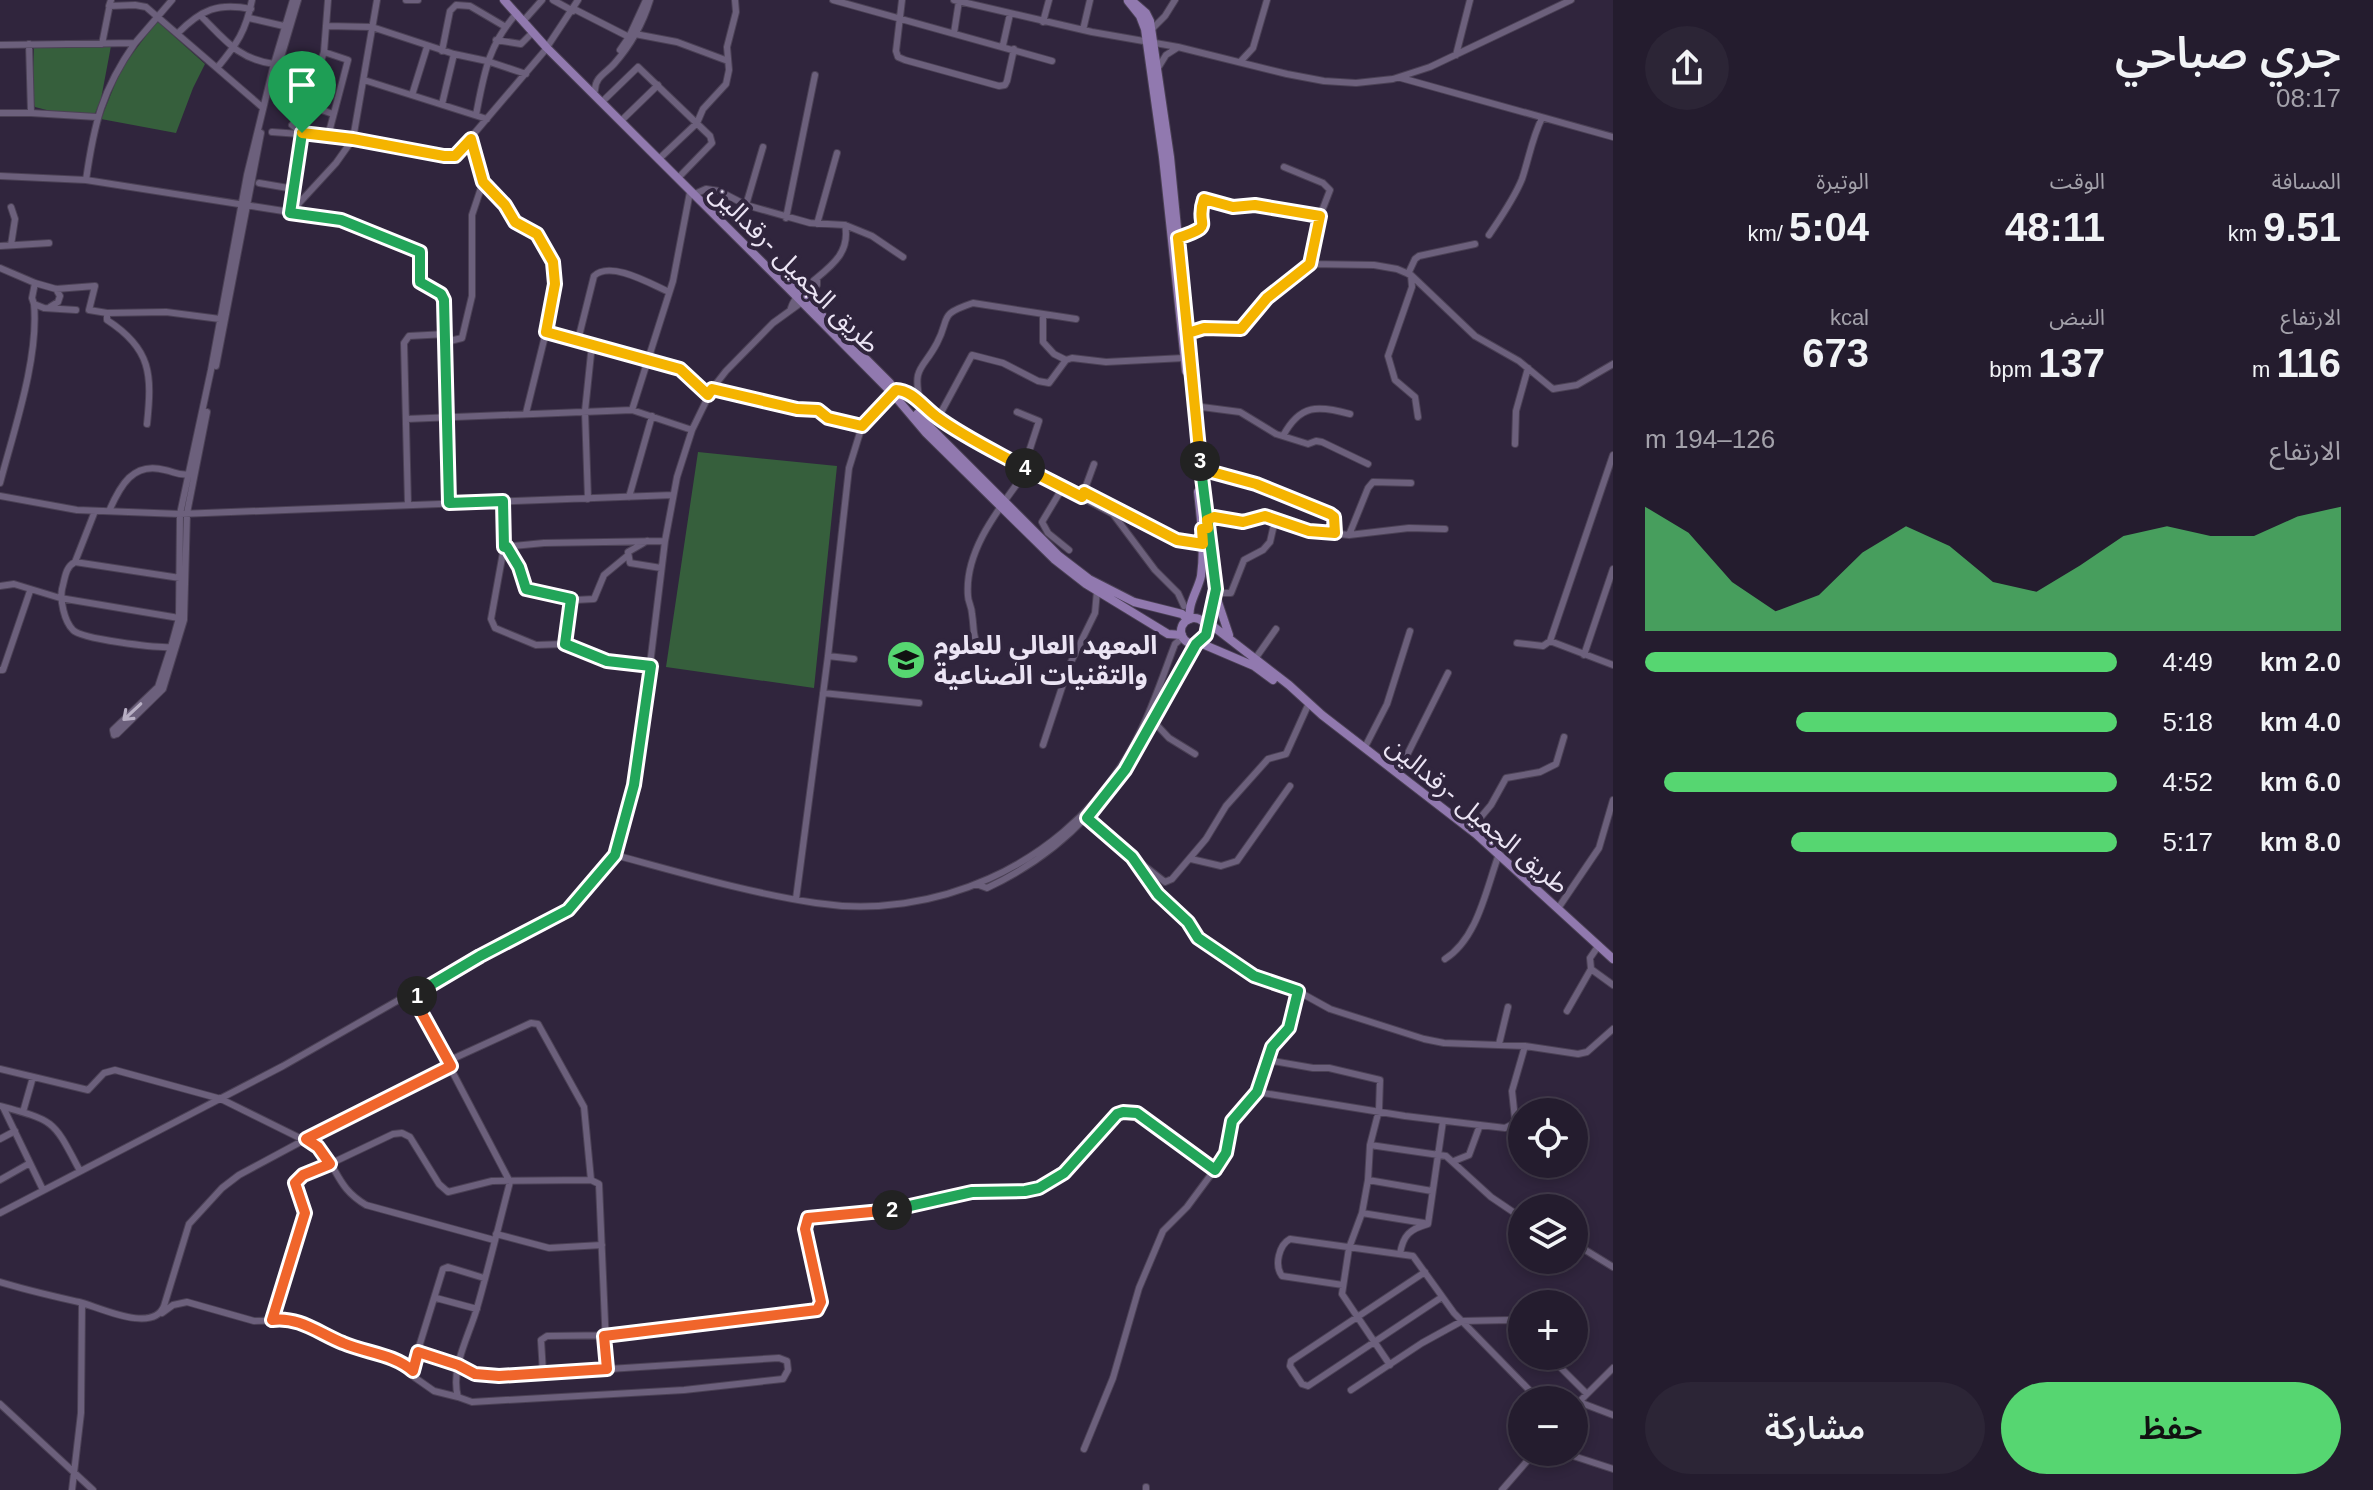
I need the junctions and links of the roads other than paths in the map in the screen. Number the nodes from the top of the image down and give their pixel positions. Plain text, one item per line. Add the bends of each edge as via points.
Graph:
1 (252, 0) edge
2 (296, 0) edge
3 (328, 0) edge
4 (377, 0) edge
5 (406, 0) edge
6 (416, 0) edge
7 (506, 0) edge
8 (542, 0) edge
9 (553, 0) edge
10 (578, 0) edge
11 (648, 0) edge
12 (735, 0) edge
13 (833, 0) edge
14 (902, 0) edge
15 (1049, 0) edge
16 (1090, 0) edge
17 (1129, 0) edge
18 (1175, 0) edge
19 (1267, 0) edge
20 (1470, 0) edge
21 (1571, 0) edge
22 (957, 1) edge
23 (111, 2) edge
24 (168, 2) edge
25 (251, 9) junction
26 (574, 10) junction
27 (517, 12) junction
28 (1010, 14) junction
29 (157, 15) junction
30 (201, 16) junction
31 (900, 17) junction
32 (249, 18) junction
33 (526, 18) junction
34 (1043, 22) junction
35 (327, 26) junction
36 (504, 26) junction
37 (288, 27) junction
38 (372, 27) junction
39 (1152, 29) junction
40 (1083, 30) junction
41 (533, 32) junction
42 (178, 33) junction
43 (954, 33) junction
44 (632, 35) junction
45 (496, 40) junction
46 (1150, 42) junction
47 (135, 43) junction
48 (29, 44) junction
49 (102, 44) junction
50 (0, 45) edge
51 (1003, 45) junction
52 (548, 46) junction
53 (427, 47) junction
54 (1178, 47) junction
55 (233, 48) junction
56 (1014, 49) junction
57 (442, 51) junction
58 (324, 52) junction
59 (454, 54) junction
60 (1456, 55) junction
61 (348, 60) junction
62 (487, 61) junction
63 (728, 61) junction
64 (1052, 61) dead end
65 (1240, 62) junction
66 (276, 66) junction
67 (365, 66) junction
68 (217, 68) junction
69 (1158, 68) junction
70 (317, 71) junction
71 (526, 74) junction
72 (815, 75) dead end
73 (1400, 77) junction
74 (364, 80) junction
75 (1385, 80) junction
76 (1416, 82) junction
77 (658, 85) junction
78 (590, 87) junction
79 (271, 92) junction
80 (412, 95) junction
81 (605, 99) junction
82 (442, 104) junction
83 (306, 105) junction
84 (262, 107) junction
85 (0, 113) edge
86 (31, 113) junction
87 (333, 114) junction
88 (476, 115) junction
89 (97, 117) junction
90 (1542, 118) junction
91 (487, 119) junction
92 (623, 119) junction
93 (697, 123) junction
94 (292, 125) dead end
95 (272, 132) dead end
96 (302, 133) junction
97 (328, 136) junction
98 (1613, 137) edge
99 (353, 139) junction
100 (471, 139) junction
101 (763, 147) dead end
102 (837, 153) dead end
103 (661, 157) junction
104 (1284, 167) dead end
105 (0, 176) edge
106 (680, 176) junction
107 (86, 180) junction
108 (483, 182) junction
109 (259, 183) dead end
110 (294, 189) junction
111 (694, 192) junction
112 (244, 204) junction
113 (746, 205) junction
114 (11, 207) dead end
115 (290, 213) junction
116 (1320, 216) junction
117 (786, 218) junction
118 (817, 224) junction
119 (845, 225) junction
120 (1489, 235) dead end
121 (1178, 238) junction
122 (49, 243) dead end
123 (1475, 244) dead end
124 (11, 245) junction
125 (0, 246) edge
126 (903, 257) dead end
127 (1310, 264) junction
128 (0, 268) edge
129 (1410, 274) junction
130 (35, 283) junction
131 (56, 289) junction
132 (669, 292) junction
133 (801, 297) junction
134 (34, 304) junction
135 (44, 308) junction
136 (76, 310) dead end
137 (107, 313) junction
138 (1043, 315) junction
139 (220, 319) junction
140 (1076, 319) dead end
141 (546, 332) junction
142 (1188, 333) junction
143 (446, 338) junction
144 (578, 340) junction
145 (592, 344) junction
146 (1184, 358) junction
147 (647, 359) junction
148 (1066, 360) junction
149 (1613, 364) edge
150 (1528, 368) junction
151 (710, 392) junction
152 (894, 392) junction
153 (920, 403) junction
154 (1194, 406) junction
155 (632, 410) junction
156 (585, 411) junction
157 (1017, 412) dead end
158 (526, 413) junction
159 (1350, 414) dead end
160 (652, 416) junction
161 (447, 417) junction
162 (1418, 417) dead end
163 (938, 418) junction
164 (406, 419) junction
165 (147, 424) dead end
166 (862, 426) junction
167 (692, 430) junction
168 (1283, 436) junction
169 (1515, 444) dead end
170 (1613, 455) edge
171 (1094, 464) dead end
172 (1368, 464) dead end
173 (1026, 468) junction
174 (1201, 469) junction
175 (190, 474) junction
176 (0, 483) edge
177 (1411, 483) dead end
178 (1063, 487) junction
179 (1083, 494) junction
180 (673, 495) junction
181 (0, 496) edge
182 (629, 497) junction
183 (588, 499) junction
184 (503, 501) junction
185 (449, 503) junction
186 (1002, 504) junction
187 (408, 505) junction
188 (95, 511) junction
189 (109, 511) junction
190 (183, 513) junction
191 (1275, 520) junction
192 (1206, 526) junction
193 (1445, 529) dead end
194 (1335, 533) junction
195 (1349, 535) junction
196 (647, 541) junction
197 (665, 541) junction
198 (1203, 544) junction
199 (506, 547) junction
200 (1069, 550) dead end
201 (627, 556) junction
202 (75, 562) junction
203 (661, 568) junction
204 (1613, 569) edge
205 (180, 578) junction
206 (0, 586) edge
207 (30, 591) junction
208 (1097, 591) junction
209 (1217, 591) junction
210 (1195, 596) junction
211 (60, 598) junction
212 (571, 599) junction
213 (1184, 606) junction
214 (1165, 610) junction
215 (179, 618) junction
216 (1189, 620) junction
217 (1206, 627) junction
218 (1276, 629) dead end
219 (1410, 631) dead end
220 (1182, 636) junction
221 (1232, 639) junction
222 (1550, 641) junction
223 (1198, 643) junction
224 (1517, 643) dead end
225 (565, 644) junction
226 (171, 647) junction
227 (984, 653) dead end
228 (1584, 655) junction
229 (828, 656) junction
230 (854, 659) dead end
231 (1255, 659) junction
232 (1613, 665) edge
233 (651, 666) junction
234 (0, 670) edge
235 (1448, 673) dead end
236 (823, 693) junction
237 (919, 703) dead end
238 (1310, 705) junction
239 (1153, 721) junction
240 (1564, 737) dead end
241 (1043, 745) dead end
242 (1365, 747) junction
243 (1195, 754) dead end
244 (1123, 768) junction
245 (1398, 773) junction
246 (1290, 786) dead end
247 (1613, 800) edge
248 (1087, 818) junction
249 (1470, 830) junction
250 (1499, 854) junction
251 (615, 855) junction
252 (1132, 857) junction
253 (1191, 859) junction
254 (976, 884) junction
255 (796, 899) junction
256 (1559, 907) junction
257 (1599, 945) junction
258 (1445, 959) dead end
259 (1613, 959) edge
260 (1591, 969) junction
261 (1613, 985) edge
262 (1298, 991) junction
263 (417, 995) junction
264 (1508, 1007) dead end
265 (1567, 1011) dead end
266 (1613, 1029) edge
267 (1499, 1044) junction
268 (1525, 1046) junction
269 (1267, 1060) junction
270 (449, 1064) junction
271 (0, 1069) edge
272 (33, 1077) junction
273 (1257, 1092) junction
274 (221, 1099) junction
275 (2, 1107) edge
276 (1379, 1110) junction
277 (23, 1112) junction
278 (1443, 1121) junction
279 (1480, 1125) junction
280 (15, 1131) junction
281 (0, 1139) edge
282 (306, 1139) junction
283 (1370, 1145) junction
284 (1438, 1154) junction
285 (1454, 1161) junction
286 (30, 1163) junction
287 (330, 1164) junction
288 (1215, 1170) junction
289 (80, 1171) junction
290 (0, 1180) edge
291 (591, 1180) junction
292 (1368, 1180) junction
293 (510, 1182) junction
294 (43, 1190) junction
295 (1432, 1191) junction
296 (1508, 1209) edge
297 (0, 1213) edge
298 (1362, 1213) junction
299 (1428, 1224) junction
300 (495, 1237) junction
301 (602, 1245) junction
302 (1349, 1248) junction
303 (1588, 1252) edge
304 (1400, 1254) junction
305 (1613, 1267) edge
306 (1425, 1272) junction
307 (484, 1278) junction
308 (0, 1282) edge
309 (1343, 1285) junction
310 (1442, 1297) junction
311 (436, 1298) junction
312 (82, 1303) junction
313 (477, 1309) junction
314 (162, 1313) junction
315 (1357, 1319) junction
316 (272, 1320) junction
317 (1508, 1320) edge
318 (1462, 1321) junction
319 (604, 1336) junction
320 (1373, 1342) junction
321 (418, 1352) junction
322 (458, 1365) junction
323 (1390, 1365) junction
324 (1613, 1368) edge
325 (607, 1369) junction
326 (1563, 1370) edge
327 (413, 1371) junction
328 (543, 1373) junction
329 (1525, 1386) edge
330 (1579, 1386) edge
331 (1351, 1390) dead end
332 (1588, 1391) edge
333 (458, 1397) junction
334 (0, 1404) edge
335 (1588, 1408) edge
336 (1613, 1415) edge
337 (1084, 1449) dead end
338 (1588, 1461) edge
339 (1523, 1466) edge
340 (1613, 1469) edge
341 (75, 1473) junction
342 (72, 1490) edge
343 (93, 1490) edge
344 (1502, 1490) edge

1 - 25 street
2 - 37 street
3 - 35 street
4 - 38 street
5 - 6 street
7 - 27 main road, طريق الجميل -رقدالين
7 - 33 main road, طريق الجميل -رقدالين
8 - 33 street
9 - 26 street
10 - 26 street
11 - 44 street
12 - 63 street
13 - 31 street
14 - 31 street
15 - 34 street
16 - 40 street
17 - 39 main road via 1146,13
17 - 46 main road
18 - 39 street
19 - 65 street via 1253,48
20 - 60 street
21 - 60 street
22 - 28 street
22 - 43 street
23 - 29 street via 139,5
23 - 49 street
24 - 29 street
25 - 30 street via 229,5
25 - 32 street
26 - 44 street
26 - 52 street
27 - 36 street
27 - 41 main road, طريق الجميل -رقدالين
28 - 34 street
28 - 51 street
29 - 42 street
29 - 47 street
30 - 42 street
30 - 55 street
31 - 43 street
31 - 56 street via 898,57 918,64 999,86 1005,85
32 - 37 street
32 - 55 street
33 - 52 main road, طريق الجميل -رقدالين
34 - 40 street
35 - 38 street
35 - 58 street
36 - 45 street
36 - 57 street via 470,6 456,5
37 - 66 street
38 - 53 street
38 - 67 street
39 - 46 main road
40 - 46 street
41 - 45 street via 521,44
41 - 52 main road, طريق الجميل -رقدالين
42 - 68 street
43 - 51 street
44 - 63 street via 677,42
44 - 78 street
45 - 62 street
46 - 54 street
46 - 69 main road
46 - 146 main road
47 - 49 street
47 - 89 street via 115,71
48 - 49 street
48 - 50 street
48 - 86 street
51 - 56 street
52 - 71 street
52 - 78 main road, طريق الجميل -رقدالين
53 - 57 street
53 - 80 street
54 - 65 street
54 - 69 street
55 - 66 street
55 - 68 street
56 - 64 street
57 - 59 street
58 - 61 street
58 - 70 street
59 - 62 street
59 - 82 street
60 - 73 street
61 - 67 street
61 - 87 street
62 - 71 street
62 - 88 street
63 - 93 street via 726,84
65 - 75 street via 1324,81
66 - 70 street
66 - 79 street
66 - 84 street
67 - 74 street
68 - 84 street
69 - 121 main road
70 - 83 street
71 - 91 street
72 - 117 street
73 - 75 street
73 - 76 street
74 - 80 street
74 - 99 street
75 - 76 street
76 - 90 street
77 - 81 street via 638,67
77 - 92 street
77 - 93 street
78 - 81 main road, طريق الجميل -رقدالين
78 - 111 main road, طريق الجميل -رقدالين
79 - 83 street
79 - 112 street
80 - 82 street
81 - 92 main road, طريق الجميل -رقدالين
82 - 88 street
83 - 87 street
84 - 112 street
85 - 86 street
86 - 89 street
87 - 97 street
88 - 91 street
89 - 107 street
90 - 98 street
90 - 120 street via 1523,176
91 - 100 street
92 - 103 main road, طريق الجميل -رقدالين
93 - 103 street
93 - 106 street via 712,143
94 - 96 street
95 - 96 street
96 - 97 street
96 - 110 street
97 - 99 street
99 - 100 street via 444,156 455,156
99 - 115 street
100 - 108 street
101 - 113 street
102 - 118 street
103 - 106 main road, طريق الجميل -رقدالين
104 - 116 street via 1328,187
105 - 107 street
106 - 111 main road, طريق الجميل -رقدالين
107 - 112 street
108 - 141 street via 515,222 537,234 553,262 555,284
108 - 143 street via 472,215 471,309 462,338
109 - 110 street
110 - 115 street
111 - 113 street via 719,191
111 - 132 street
111 - 133 main road, طريق الجميل -رقدالين
112 - 115 street
112 - 139 street
112 - 190 street
113 - 117 street
114 - 124 street
115 - 143 street via 341,220 420,252 420,282 444,300
116 - 121 street via 1204,199 1202,227
116 - 127 street
117 - 118 street
118 - 119 street
119 - 126 street
119 - 133 street via 846,242 817,285
121 - 142 main road
122 - 124 street
123 - 129 street via 1419,256
124 - 125 street
127 - 129 street via 1374,265
127 - 142 street via 1267,298 1241,329
128 - 130 street
129 - 150 street via 1475,336
129 - 162 street via 1412,287 1388,356 1395,380 1415,397
130 - 131 street
130 - 134 street
131 - 135 street via 58,302
131 - 137 street via 95,286 89,310
132 - 144 street via 622,272 600,270
132 - 147 street
133 - 151 street
133 - 152 main road, طريق الجميل -رقدالين
134 - 135 street
134 - 176 street via 31,358
135 - 136 street
137 - 139 street via 166,312
137 - 165 street via 107,320 129,337 148,368
138 - 140 street
138 - 148 street via 1043,342
138 - 153 street via 973,303 947,315 939,341 917,372
139 - 175 street
141 - 144 street
141 - 158 street
142 - 154 main road
143 - 161 street
143 - 164 street via 406,339
144 - 145 street
145 - 147 street
145 - 156 street
146 - 148 street
146 - 192 main road
147 - 151 street via 680,369
147 - 155 street
148 - 163 street via 1049,383 972,355
149 - 150 street via 1559,390
150 - 169 street via 1516,411
151 - 166 street via 818,410 828,418
151 - 167 street
152 - 153 street via 907,391
152 - 166 street
152 - 186 main road, طريق الجميل -رقدالين via 926,433
153 - 163 street
154 - 168 street via 1240,412
154 - 174 main road
155 - 156 street
155 - 160 street
156 - 158 street
156 - 183 street
157 - 173 street via 1039,421
158 - 161 street
159 - 168 street via 1313,409 1296,416
160 - 167 street
160 - 182 street
161 - 164 street
161 - 185 street
163 - 173 street
164 - 187 street
166 - 229 street via 846,481
167 - 180 street
168 - 172 street via 1308,444 1322,442
170 - 222 street
171 - 179 street
173 - 178 street
173 - 186 street
174 - 192 main road
174 - 194 street via 1330,514
175 - 189 street via 136,471 127,477
175 - 190 street
177 - 195 street via 1373,482
178 - 179 street
178 - 200 street via 1042,522
179 - 198 street via 1177,540
179 - 213 street via 1119,521
180 - 182 street
180 - 197 street
181 - 188 street
182 - 183 street
183 - 184 street
184 - 185 street
184 - 199 street
185 - 187 street
186 - 208 main road, طريق الجميل -رقدالين via 1054,559
186 - 214 main road, طريق الجميل -رقدالين via 1089,579 1118,596
186 - 227 street via 983,535 967,591 974,640
187 - 190 street
188 - 189 street
188 - 202 street
189 - 190 street
190 - 205 street
226 -> 190 street via 158,687 113,730 114,735 167,680 186,610
191 - 192 street via 1214,517
191 - 194 street
191 - 209 street via 1270,542 1244,560 1231,593
192 - 198 main road
192 - 209 main road
193 - 195 street
194 - 195 street
196 - 197 street
196 - 199 street
196 - 201 street
197 - 203 street
198 - 210 main road
199 - 212 street via 526,589
199 - 225 street via 495,628 536,645
201 - 203 street via 630,563
201 - 212 street via 604,575 594,599
202 - 205 street
202 - 211 street via 67,569
203 - 233 street
204 - 228 street
205 - 215 street
206 - 207 street via 14,584
207 - 211 street
207 - 234 street
208 - 220 main road, طريق الجميل -رقدالين via 1171,635
208 - 241 street via 1095,613 1069,666
209 - 217 main road
209 - 221 main road
210 - 213 main road
210 - 216 main road
211 - 215 street
211 - 226 street via 70,627 78,634
212 - 225 street
213 - 214 main road
214 - 216 main road, طريق الجميل -رقدالين
215 - 226 street
216 - 217 main road via 1200,620
216 - 220 main road via 1182,626
217 - 221 main road
217 - 223 main road
218 - 231 street
219 - 242 street via 1387,704
220 - 223 main road
220 - 244 street
221 - 231 main road
222 - 224 street via 1543,646
222 - 228 street
223 - 238 main road via 1254,666
223 - 239 street
225 - 233 street via 607,661
228 - 232 street
229 - 230 street
229 - 236 street
231 - 238 main road
233 - 251 street via 634,785
235 - 245 street
236 - 237 street
236 - 255 street
238 - 242 main road, طريق الجميل -رقدالين
238 - 253 street via 1286,754 1268,759 1226,806
239 - 243 street
239 - 244 street
240 - 249 street via 1556,764 1506,778
242 - 245 main road, طريق الجميل -رقدالين
244 - 248 street
244 - 254 street via 1050,842 1022,863
245 - 249 main road, طريق الجميل -رقدالين
246 - 253 street via 1237,861 1221,866
247 - 256 street via 1600,844
248 - 252 street
248 - 254 street via 1025,868 987,888
249 - 250 main road, طريق الجميل -رقدالين
250 - 256 main road, طريق الجميل -رقدالين
250 - 258 street via 1469,935
251 - 255 street
251 - 263 street via 568,910
252 - 253 street via 1168,882
252 - 262 street via 1198,938 1254,976
254 - 255 street via 874,905
256 - 257 main road, طريق الجميل -رقدالين
257 - 259 main road, طريق الجميل -رقدالين
257 - 260 street via 1589,961
260 - 261 street
260 - 265 street
262 - 267 street via 1330,1009 1424,1039
262 - 269 street via 1289,1028
263 - 270 street
263 - 274 street via 404,997
264 - 267 street
266 - 268 street via 1584,1053
267 - 268 street
268 - 279 street via 1512,1091 1513,1124
269 - 273 street
269 - 276 street via 1380,1080
270 - 282 street
270 - 291 street via 538,1024 583,1102
270 - 293 street
271 - 272 street
272 - 274 street via 88,1090 104,1073 115,1070
272 - 277 street
273 - 276 street
273 - 288 street via 1232,1121 1226,1153
274 - 282 street
274 - 289 street
275 - 277 street
275 - 280 street
276 - 278 street
276 - 283 street
277 - 289 street via 51,1123
278 - 279 street
278 - 284 street
279 - 285 street via 1469,1155
280 - 281 street
280 - 286 street
282 - 287 street
282 - 314 street via 239,1175 198,1212 183,1240
283 - 284 street
283 - 292 street
284 - 285 street
284 - 295 street
285 - 296 street
286 - 290 street
286 - 294 street
287 - 293 street via 402,1133 448,1192
287 - 300 street via 351,1196 366,1205
287 - 316 street via 295,1183 305,1213
288 - 319 street via 1137,1113 1123,1112 1064,1173 1032,1190 972,1192 896,1210 808,1218 805,1229 821,1302 817,1310
288 - 337 street via 1163,1231
289 - 294 street
291 - 293 street
291 - 301 street via 600,1188
292 - 295 street
292 - 298 street
293 - 300 street
294 - 297 street
295 - 299 street
298 - 299 street
298 - 302 street
299 - 304 street via 1412,1229
300 - 301 street via 549,1248
300 - 307 street
301 - 319 street
302 - 304 street
302 - 309 street
302 - 309 street via 1290,1239 1282,1245 1277,1266 1282,1276
303 - 305 street
304 - 306 street via 1413,1256
306 - 310 street
306 - 315 street
307 - 311 street via 448,1267 441,1273
307 - 313 street
308 - 312 street
309 - 315 street via 1343,1299
310 - 318 street
310 - 320 street
311 - 313 street
311 - 321 street
312 - 314 street via 121,1317
312 - 341 street
313 - 322 street
314 - 316 street via 187,1302 254,1321
315 - 320 street
315 - 320 street via 1289,1365 1308,1386
316 - 327 street via 310,1326
317 - 318 street
318 - 323 street
318 - 329 street
319 - 325 street
319 - 328 street via 544,1338
320 - 323 street
321 - 322 street
321 - 327 street
322 - 328 street via 475,1374
322 - 333 street
323 - 331 street
324 - 332 street
325 - 328 street
325 - 333 street via 784,1358 788,1370 783,1379 684,1390 472,1402
326 - 330 street
327 - 333 street via 421,1385
334 - 341 street
335 - 336 street
338 - 340 street
339 - 344 street
341 - 342 street
341 - 343 street

